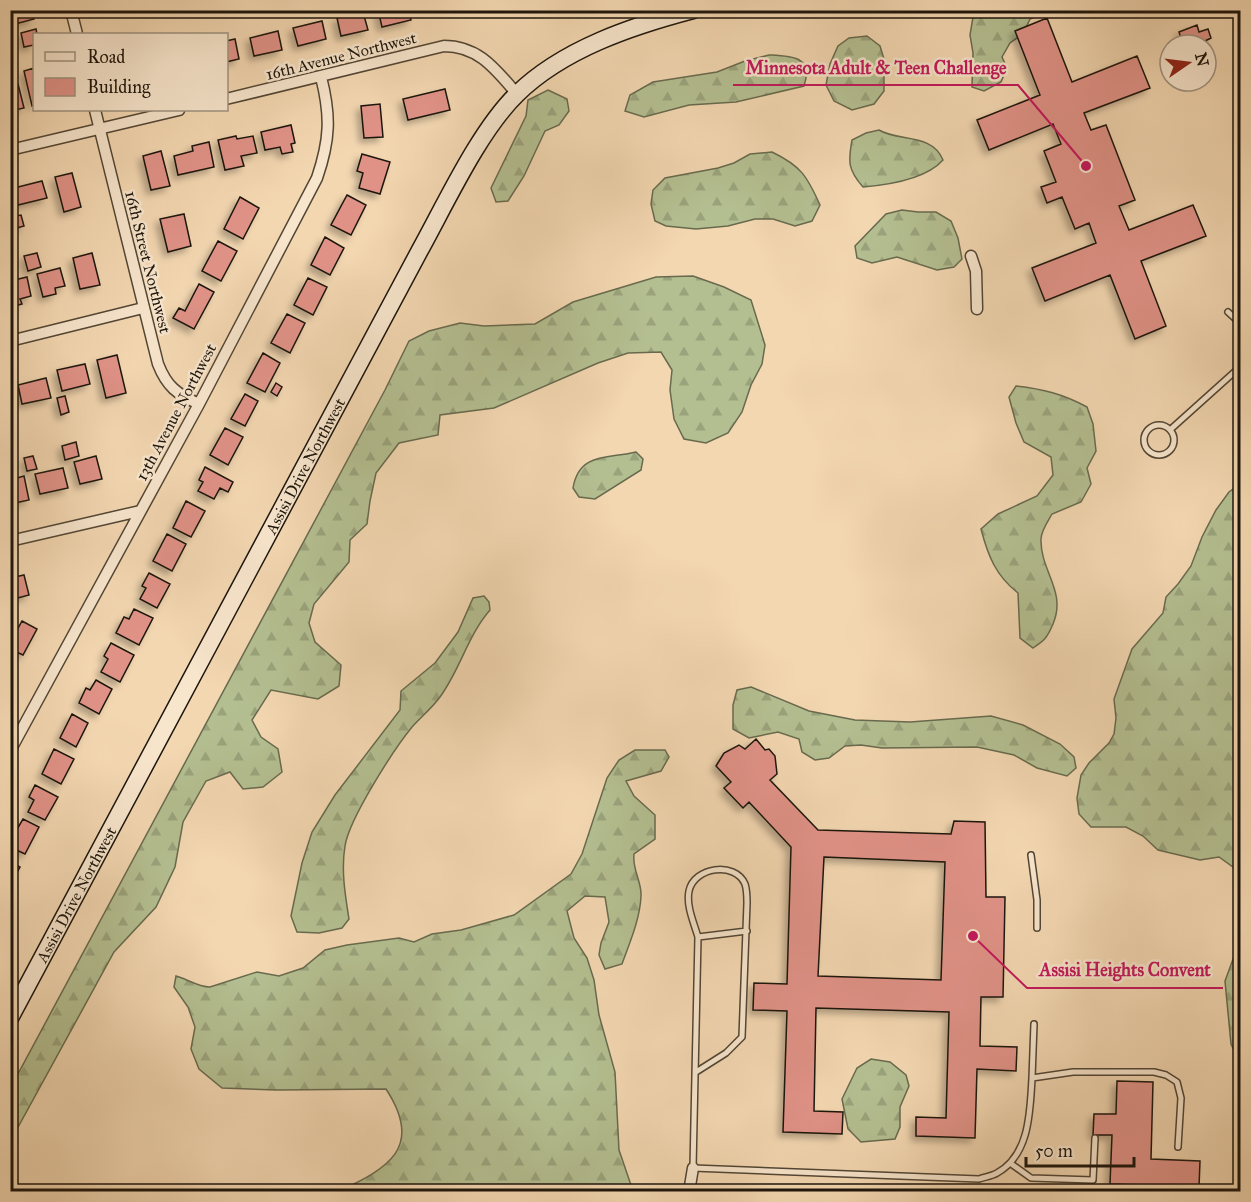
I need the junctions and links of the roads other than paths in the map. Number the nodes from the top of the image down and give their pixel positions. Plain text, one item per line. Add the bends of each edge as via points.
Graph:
1 (71, 10) edge
2 (693, 10) edge
3 (77, 33) edge
4 (321, 77) junction
5 (517, 94) junction
6 (228, 99) edge
7 (95, 111) edge
8 (175, 111) edge
9 (100, 128) junction
10 (10, 150) edge
11 (971, 256) dead end
12 (143, 308) junction
13 (977, 309) dead end
14 (1228, 312) dead end
15 (1240, 323) edge
16 (10, 341) edge
17 (1240, 367) edge
18 (199, 404) junction
19 (1171, 429) junction
20 (140, 511) junction
21 (10, 541) edge
22 (15, 736) edge
23 (10, 751) edge
24 (1031, 855) dead end
25 (1037, 928) dead end
26 (747, 931) junction
27 (699, 937) junction
28 (10, 1018) edge
29 (1034, 1024) dead end
30 (696, 1072) junction
31 (1032, 1078) junction
32 (1095, 1138) dead end
33 (1178, 1147) dead end
34 (1010, 1163) junction
35 (693, 1168) junction
36 (688, 1191) edge

1 - 3 street
2 - 5 main road, Assisi Drive Northwest via 590,45
4 - 5 street, 16th Avenue Northwest via 457,46 483,59
4 - 6 street, 16th Avenue Northwest
4 - 18 street, 13th Avenue Northwest via 329,124 317,178
5 - 28 main road, Assisi Drive Northwest via 476,150 420,250
7 - 9 street, 16th Street Northwest
8 - 9 street
9 - 10 street
9 - 12 street, 16th Street Northwest
11 - 13 street via 976,271
12 - 16 street
12 - 18 street, 16th Street Northwest via 163,378 181,396
14 - 15 lane
17 - 19 lane
18 - 20 street, 13th Avenue Northwest
19 - 19 lane via 1162,425 1148,429 1144,438 1149,452 1159,456 1169,453 1175,439
20 - 21 street
20 - 22 street, 13th Avenue Northwest
22 - 23 street, 13th Avenue Northwest
24 - 25 lane
26 - 27 lane
26 - 27 lane via 745,884 736,873 707,871 697,877 689,890 690,912
26 - 30 lane via 742,1037 726,1053
27 - 30 lane
29 - 31 lane
30 - 35 lane
31 - 33 lane via 1073,1072 1166,1075 1178,1082
31 - 34 lane via 1029,1120
32 - 34 lane via 1093,1180 1031,1178
34 - 35 lane via 979,1179
35 - 36 street

